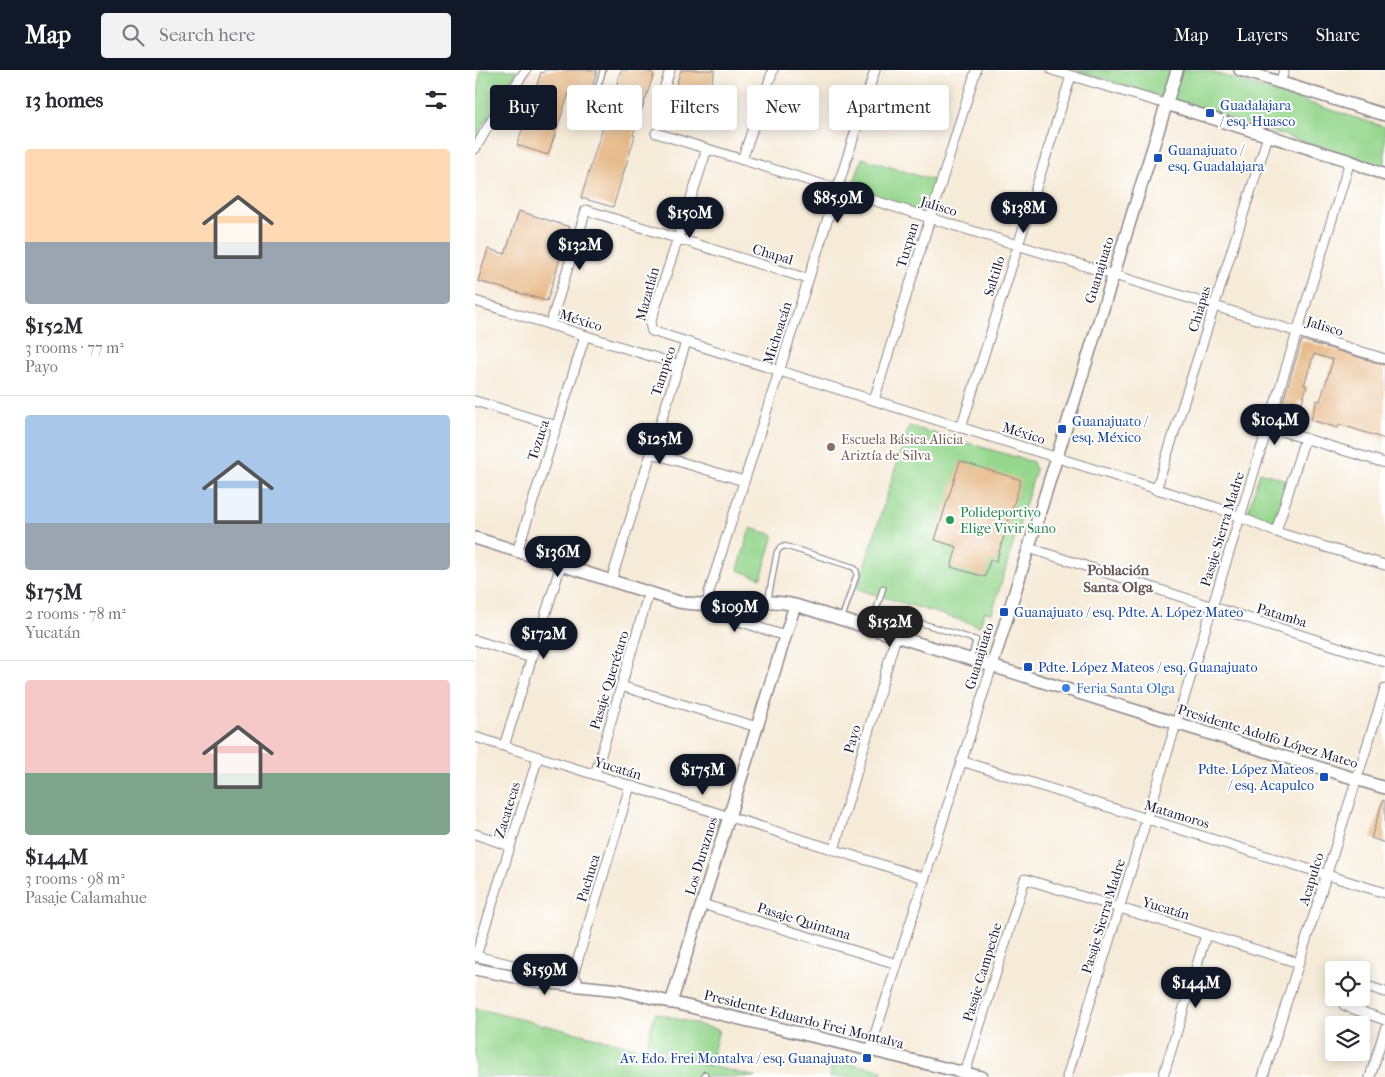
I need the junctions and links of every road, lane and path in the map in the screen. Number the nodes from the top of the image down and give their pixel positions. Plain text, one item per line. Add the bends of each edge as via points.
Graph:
1 (526, 70) edge
2 (603, 70) edge
3 (668, 70) edge
4 (773, 70) edge
5 (875, 70) edge
6 (976, 70) edge
7 (1052, 70) edge
8 (1177, 70) edge
9 (1239, 70) edge
10 (1284, 70) edge
11 (1071, 76) junction
12 (1280, 82) junction
13 (598, 85) edge
14 (664, 85) edge
15 (1166, 104) junction
16 (1385, 115) edge
17 (656, 133) dead end
18 (1267, 136) junction
19 (475, 149) edge
20 (707, 149) junction
21 (742, 160) junction
22 (1351, 161) junction
23 (1385, 175) edge
24 (836, 189) junction
25 (930, 218) junction
26 (678, 238) junction
27 (1018, 245) junction
28 (1113, 275) junction
29 (808, 279) junction
30 (475, 301) edge
31 (1214, 306) junction
32 (550, 325) junction
33 (652, 331) joint
34 (1298, 332) junction
35 (585, 336) junction
36 (686, 342) junction
37 (1385, 359) edge
38 (679, 365) junction
39 (779, 371) junction
40 (874, 400) junction
41 (475, 401) edge
42 (557, 426) junction
43 (1268, 427) junction
44 (961, 428) junction
45 (1305, 438) junction
46 (651, 453) junction
47 (1057, 457) junction
48 (1385, 463) edge
49 (744, 481) junction
50 (1157, 490) junction
51 (1240, 518) junction
52 (1276, 532) junction
53 (475, 538) edge
54 (1029, 548) junction
55 (517, 552) junction
56 (561, 565) junction
57 (1385, 565) edge
58 (611, 581) junction
59 (883, 588) dead end
60 (649, 592) junction
61 (768, 601) junction
62 (708, 604) junction
63 (795, 605) junction
64 (1213, 607) junction
65 (841, 619) junction
66 (871, 628) junction
67 (891, 635) junction
68 (785, 636) junction
69 (475, 640) edge
70 (532, 658) junction
71 (971, 659) junction
72 (1385, 662) edge
73 (992, 666) junction
74 (621, 686) junction
75 (1385, 689) edge
76 (1383, 706) edge
77 (1177, 723) junction
78 (757, 727) junction
79 (475, 737) edge
80 (504, 746) junction
81 (538, 757) junction
82 (961, 762) junction
83 (595, 775) junction
84 (1357, 779) junction
85 (630, 786) junction
86 (1385, 788) edge
87 (729, 817) junction
88 (1147, 819) junction
89 (475, 834) edge
90 (510, 846) junction
91 (834, 850) junction
92 (1327, 875) junction
93 (924, 878) junction
94 (1025, 879) joint
95 (1385, 893) edge
96 (702, 904) junction
97 (1119, 908) junction
98 (1206, 935) junction
99 (476, 956) edge
100 (897, 964) junction
101 (1299, 964) junction
102 (475, 969) edge
103 (572, 979) junction
104 (1370, 987) edge
105 (620, 990) junction
106 (1385, 992) edge
107 (671, 1002) junction
108 (1346, 1006) edge
109 (1385, 1020) edge
110 (1385, 1030) edge
111 (870, 1050) junction
112 (965, 1073) junction
113 (982, 1077) edge
114 (1067, 1077) edge
115 (1163, 1077) edge
116 (1263, 1077) edge
117 (1370, 1077) edge

1 - 19 street
2 - 13 lane
3 - 14 street
4 - 21 street
5 - 24 street, Michoacán
6 - 25 street, Tuxpan
7 - 11 street
8 - 15 street, Guanajuato
9 - 12 street
10 - 12 street
11 - 15 street
11 - 27 street, Saltillo
12 - 16 street
15 - 18 street
15 - 28 street, Guanajuato
17 - 20 street, Jalisco
18 - 22 street
18 - 31 street, Chiapas
20 - 21 street, Jalisco
20 - 26 street, Mazatlán
21 - 24 street, Jalisco
22 - 23 street
22 - 34 street, Pasaje Sierra Madre
24 - 25 street, Jalisco
24 - 29 street, Michoacán
25 - 27 street, Jalisco
25 - 40 street, Tuxpan
26 - 29 street, Chapal
26 - 32 street, Chapal via 586,210
26 - 33 street, Mazatlán via 650,324
27 - 28 street, Jalisco
27 - 44 street, Saltillo
28 - 31 street, Jalisco
28 - 47 street, Guanajuato
29 - 39 street, Michoacán
30 - 32 street, México
31 - 34 street, Jalisco
31 - 50 street, Chiapas
32 - 35 street, México
33 - 36 street, México
34 - 37 street, Jalisco
34 - 43 street, Pasaje Sierra Madre
35 - 38 street, México
35 - 42 street, Tozuca
36 - 38 street, Tampico
36 - 39 street, México
38 - 46 street, Tampico
39 - 40 street, México
39 - 49 street, Michoacán
40 - 44 street, México
41 - 42 street
42 - 55 street, Tozuca
43 - 45 street
43 - 51 street, Pasaje Sierra Madre
44 - 47 street, México
45 - 48 street
45 - 52 street
46 - 49 street
46 - 58 street, Tampico
47 - 50 street, México
47 - 54 street, Guanajuato
49 - 62 street, Michoacán
50 - 51 street, México
51 - 52 street, México
51 - 64 street, Pasaje Sierra Madre
52 - 57 street, México
53 - 55 street, Presidente Adolfo López Mateo
54 - 64 street, Patamba
54 - 73 street, Guanajuato
55 - 56 street, Presidente Adolfo López Mateo
56 - 58 street, Presidente Adolfo López Mateo
56 - 70 street
58 - 60 street, Presidente Adolfo López Mateo
59 - 66 lane
60 - 62 street, Presidente Adolfo López Mateo via 687,603
60 - 74 street, Pasaje Querétaro
61 - 62 street, Presidente Adolfo López Mateo
61 - 63 street, Presidente Adolfo López Mateo
61 - 65 lane via 777,552 785,546 856,570
62 - 68 street, Presidente Adolfo López Mateo via 714,613
63 - 65 street, Presidente Adolfo López Mateo
63 - 68 street, Los Duraznos
64 - 72 street, Patamba
64 - 77 street, Pasaje Sierra Madre
65 - 66 street, Presidente Adolfo López Mateo
66 - 67 street, Presidente Adolfo López Mateo
67 - 71 street, Presidente Adolfo López Mateo
67 - 71 lane via 895,615 976,640
67 - 91 street, Payo
68 - 78 street, Los Duraznos
69 - 70 street
70 - 80 street
71 - 73 street, Presidente Adolfo López Mateo
73 - 77 street, Presidente Adolfo López Mateo
73 - 82 street, Guanajuato
74 - 78 street
74 - 83 street, Pasaje Querétaro
75 - 76 street, Acapulco
76 - 84 street, Acapulco
77 - 84 street, Presidente Adolfo López Mateo
77 - 88 street, Pasaje Sierra Madre
78 - 87 street, Los Duraznos
79 - 80 street, Yucatán
80 - 81 street, Yucatán
81 - 83 street, Yucatán
81 - 90 street, Zacatecas
82 - 88 street, Matamoros
82 - 93 street, Guanajuato
83 - 85 street, Yucatán
84 - 86 street, Presidente Adolfo López Mateo
84 - 92 street, Acapulco
85 - 87 street, Yucatán
85 - 103 street, Pachuca
87 - 91 street, Yucatán
87 - 96 street, Los Duraznos
88 - 92 street, Matamoros
88 - 97 street, Pasaje Sierra Madre
89 - 90 street
90 - 99 street, Zacatecas
91 - 93 street, Yucatán
92 - 95 street, Matamoros
92 - 101 street, Acapulco
93 - 100 street, Guanajuato
94 - 97 street, Yucatán
94 - 112 street, Pasaje Campeche
96 - 100 street, Pasaje Quintana
96 - 107 street, Los Duraznos
97 - 98 street, Yucatán
97 - 114 street, Pasaje Sierra Madre
98 - 101 street, Yucatán
98 - 115 street
99 - 103 street, Presidente Eduardo Frei Montalva
100 - 111 street, Guanajuato
101 - 116 street, Acapulco
102 - 105 street, Presidente Eduardo Frei Montalva via 540,982
103 - 105 street, Presidente Eduardo Frei Montalva
104 - 106 street
105 - 107 street, Presidente Eduardo Frei Montalva
107 - 111 street, Presidente Eduardo Frei Montalva
108 - 109 street
110 - 117 street
111 - 112 street, Presidente Eduardo Frei Montalva
112 - 113 street, Presidente Eduardo Frei Montalva

